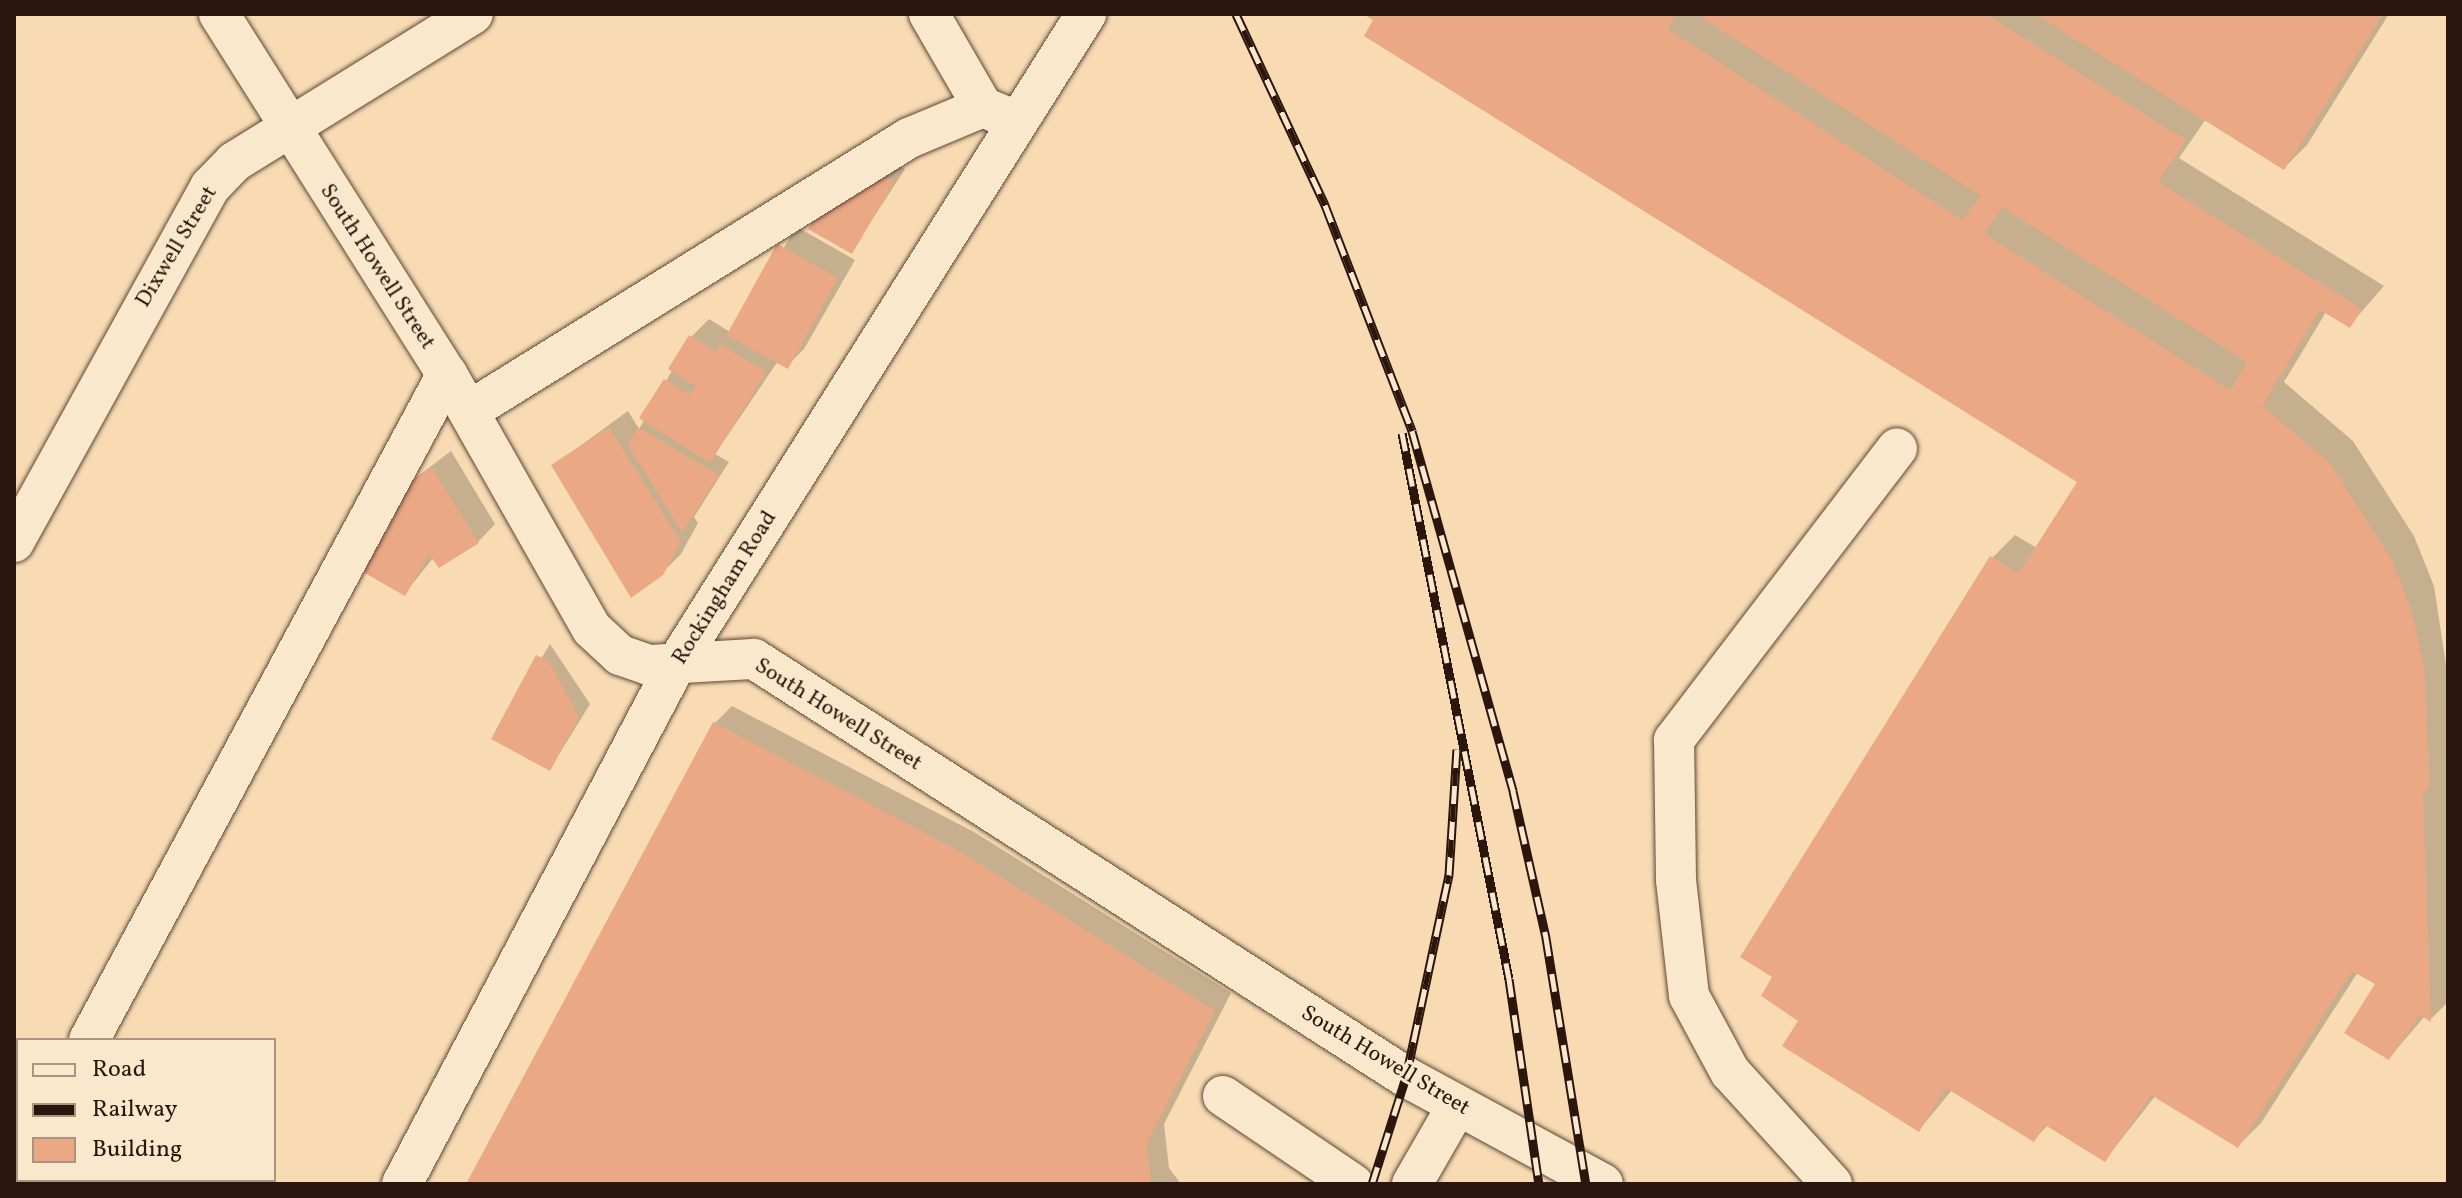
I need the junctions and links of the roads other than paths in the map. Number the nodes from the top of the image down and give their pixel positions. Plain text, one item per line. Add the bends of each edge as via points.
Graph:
1 (219, 14) edge
2 (473, 14) edge
3 (929, 14) edge
4 (1086, 14) edge
5 (983, 107) junction
6 (1022, 124) junction
7 (287, 128) junction
8 (447, 374) junction
9 (469, 411) junction
10 (1897, 448) dead end
11 (14, 542) edge
12 (675, 666) junction
13 (90, 1038) edge
14 (1223, 1096) dead end
15 (1457, 1106) junction
16 (402, 1184) edge
17 (1353, 1184) edge
18 (1412, 1184) edge
19 (1603, 1184) edge
20 (1832, 1184) edge

1 - 7 street, South Howell Street
2 - 7 street, Dixwell Street
3 - 5 street
4 - 6 street, Rockingham Road
5 - 6 street
5 - 9 street via 909,138
6 - 12 street, Rockingham Road
7 - 8 street, South Howell Street
7 - 11 street, Dixwell Street via 210,187
8 - 9 street, South Howell Street
8 - 13 street
9 - 12 street, South Howell Street via 592,629 620,655
10 - 20 street via 1674,740 1676,880 1689,996 1730,1072
12 - 15 street, South Howell Street via 723,656 754,659
12 - 16 street, Rockingham Road
14 - 17 street
15 - 18 street
15 - 19 street, South Howell Street

